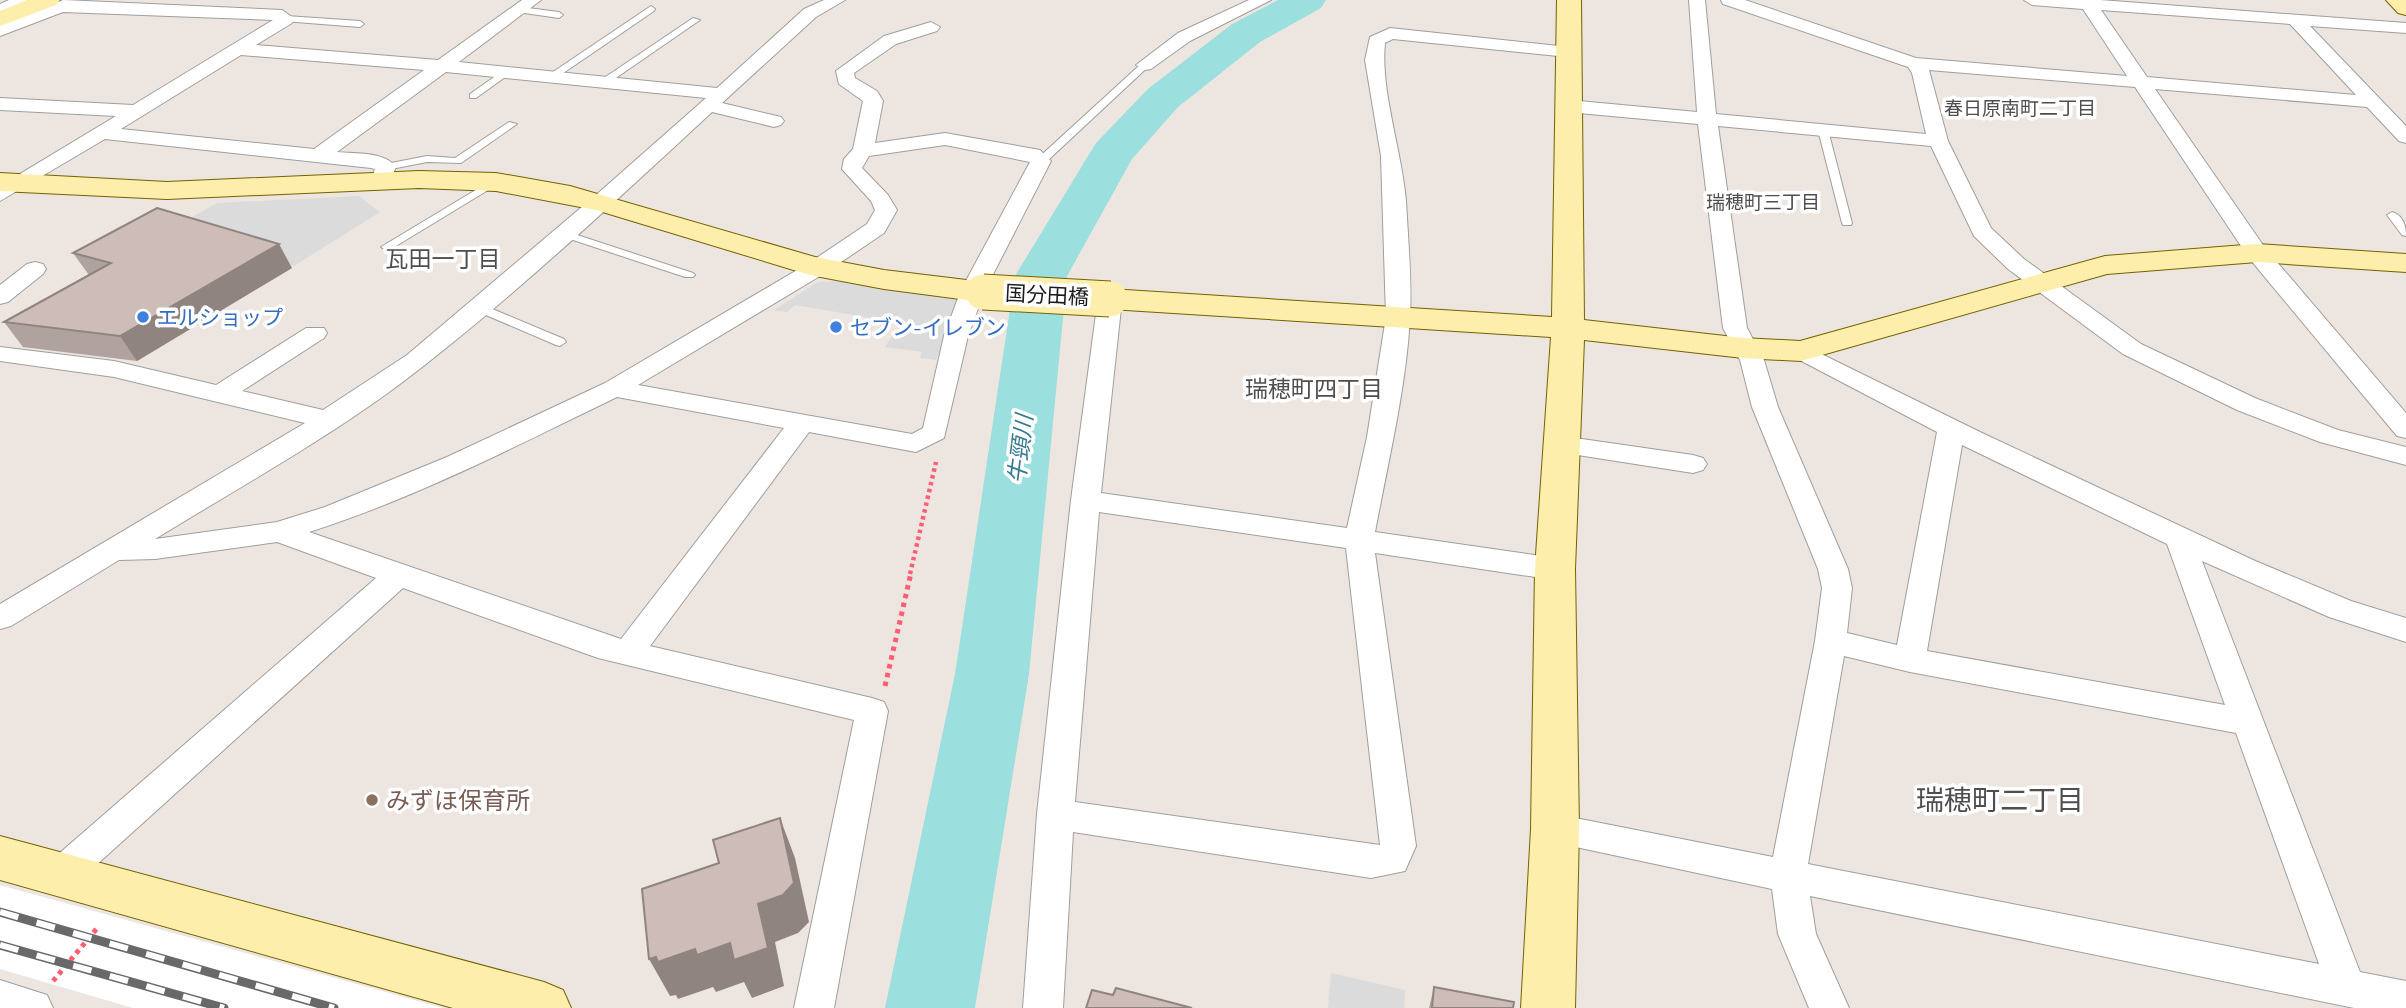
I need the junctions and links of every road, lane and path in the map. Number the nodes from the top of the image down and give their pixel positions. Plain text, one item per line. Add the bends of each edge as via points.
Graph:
1 (24, 0) edge
2 (837, 0) edge
3 (1263, 0) edge
4 (1569, 0) edge
5 (1697, 0) edge
6 (1729, 0) edge
7 (2032, 0) edge
8 (2303, 0) edge
9 (2398, 0) edge
10 (62, 2) edge
11 (2088, 4) junction
12 (526, 5) edge
13 (2406, 8) edge
14 (651, 9) dead end
15 (0, 10) edge
16 (559, 15) dead end
17 (0, 19) edge
18 (286, 19) junction
19 (2294, 19) junction
20 (695, 20) dead end
21 (2323, 21) junction
22 (360, 24) dead end
23 (931, 27) dead end
24 (2406, 28) edge
25 (0, 31) edge
26 (239, 50) junction
27 (1568, 52) junction
28 (1914, 63) junction
29 (1145, 65) joint
30 (444, 67) junction
31 (507, 72) junction
32 (554, 76) junction
33 (607, 80) junction
34 (2143, 82) junction
35 (473, 96) dead end
36 (715, 100) junction
37 (2372, 102) junction
38 (0, 104) edge
39 (1568, 106) junction
40 (139, 111) junction
41 (1707, 119) junction
42 (774, 121) dead end
43 (512, 124) dead end
44 (1823, 130) junction
45 (103, 133) junction
46 (2406, 137) edge
47 (1938, 141) junction
48 (863, 151) junction
49 (318, 156) junction
50 (1041, 161) junction
51 (384, 174) junction
52 (494, 182) junction
53 (6, 187) edge
54 (604, 200) junction
55 (2392, 215) dead end
56 (1847, 223) dead end
57 (2406, 233) edge
58 (565, 234) junction
59 (387, 247) dead end
60 (2258, 253) junction
61 (2406, 263) edge
62 (817, 268) junction
63 (35, 269) dead end
64 (689, 275) dead end
65 (2043, 282) junction
66 (978, 291) junction
67 (0, 297) edge
68 (1111, 299) junction
69 (478, 307) junction
70 (1398, 317) junction
71 (1567, 328) junction
72 (314, 333) dead end
73 (560, 342) dead end
74 (1743, 348) junction
75 (1801, 351) junction
76 (0, 354) edge
77 (614, 389) junction
78 (220, 394) junction
79 (329, 420) junction
80 (802, 423) junction
81 (1951, 430) junction
82 (2406, 430) edge
83 (1561, 445) junction
84 (2406, 456) edge
85 (1693, 464) dead end
86 (1085, 500) junction
87 (278, 532) junction
88 (2179, 537) junction
89 (1359, 540) junction
90 (117, 550) junction
91 (1555, 569) junction
92 (398, 576) junction
93 (0, 618) edge
94 (2406, 630) edge
95 (1831, 641) junction
96 (628, 653) junction
97 (1910, 660) junction
98 (2246, 722) junction
99 (1054, 814) junction
100 (1555, 829) junction
101 (0, 858) edge
102 (60, 875) junction
103 (1788, 875) junction
104 (127, 894) junction
105 (2347, 988) junction
106 (2406, 1000) edge
107 (20, 1006) edge
108 (544, 1008) edge
109 (814, 1008) edge
110 (1043, 1008) edge
111 (1548, 1008) edge
112 (1829, 1008) edge

1 - 15 street
2 - 36 street via 810,13
3 - 29 street via 1184,37
4 - 27 street
5 - 41 street
6 - 28 street
7 - 11 street
8 - 21 street
9 - 13 street
10 - 17 street
10 - 18 street via 282,15
10 - 25 street
11 - 19 street
11 - 34 street
12 - 16 lane
12 - 30 street
14 - 32 lane
18 - 22 lane
18 - 26 street
19 - 21 street
19 - 37 street
20 - 33 lane
21 - 24 street
23 - 48 street via 890,40 845,71 846,80 873,101
26 - 30 street
26 - 40 street
27 - 39 street
27 - 70 street via 1390,33 1376,41 1376,82 1395,200
28 - 34 street
28 - 47 street via 1921,72
29 - 50 lane
30 - 31 street
30 - 49 street
31 - 32 street
31 - 35 lane
32 - 33 street
33 - 36 street
34 - 37 street
34 - 60 street
36 - 42 street
36 - 54 street
37 - 46 street
38 - 40 street
39 - 41 street
39 - 71 street
40 - 45 street
41 - 44 street
41 - 74 street via 1735,328
43 - 51 lane via 457,161 427,159
44 - 47 street
44 - 56 lane
45 - 49 street
45 - 53 street
47 - 65 street via 1982,231 2016,264
48 - 50 street via 945,139 1033,154
48 - 62 street via 852,169 881,200 886,210 883,219
49 - 51 street via 376,162
50 - 66 street
51 - 52 street, 国分田橋
51 - 53 street, 国分田橋 via 189,190
52 - 54 street, 国分田橋
52 - 59 lane
54 - 58 street
54 - 62 street, 国分田橋
55 - 57 lane
58 - 64 lane
58 - 69 street
60 - 61 street, 国分田橋
60 - 65 street, 国分田橋 via 2105,265
60 - 82 street
62 - 66 street, 国分田橋
62 - 77 street
63 - 67 street
65 - 75 street, 国分田橋
65 - 84 street via 2132,349 2246,404
66 - 68 street, 国分田橋, bridge
66 - 80 street via 956,336 935,432 916,443
68 - 70 street, 国分田橋
68 - 86 street
69 - 73 lane
69 - 79 street via 416,360
70 - 71 street, 国分田橋
70 - 89 street
71 - 74 street, 国分田橋
71 - 83 street
72 - 78 street
74 - 75 street, 国分田橋
74 - 95 street via 1752,360 1765,407 1833,569 1837,588
75 - 81 street
76 - 78 street via 114,369
77 - 80 street
77 - 87 street via 457,463 335,514
78 - 79 street
79 - 90 street
80 - 96 street
81 - 88 street
81 - 97 street
83 - 85 street
83 - 91 street
86 - 89 street
86 - 99 street
87 - 90 street via 155,550
87 - 92 street
88 - 94 street via 2360,618
88 - 98 street
89 - 91 street
89 - 99 street via 1398,846 1392,860 1371,862
90 - 93 street
91 - 100 street
92 - 96 street
92 - 102 street
95 - 97 street
95 - 103 street
96 - 109 street via 873,711
97 - 98 street
98 - 105 street
99 - 110 street
100 - 103 street
100 - 111 street
101 - 102 street
102 - 104 street
103 - 105 street
103 - 112 street via 1797,934
104 - 107 path
104 - 108 street
105 - 106 street

